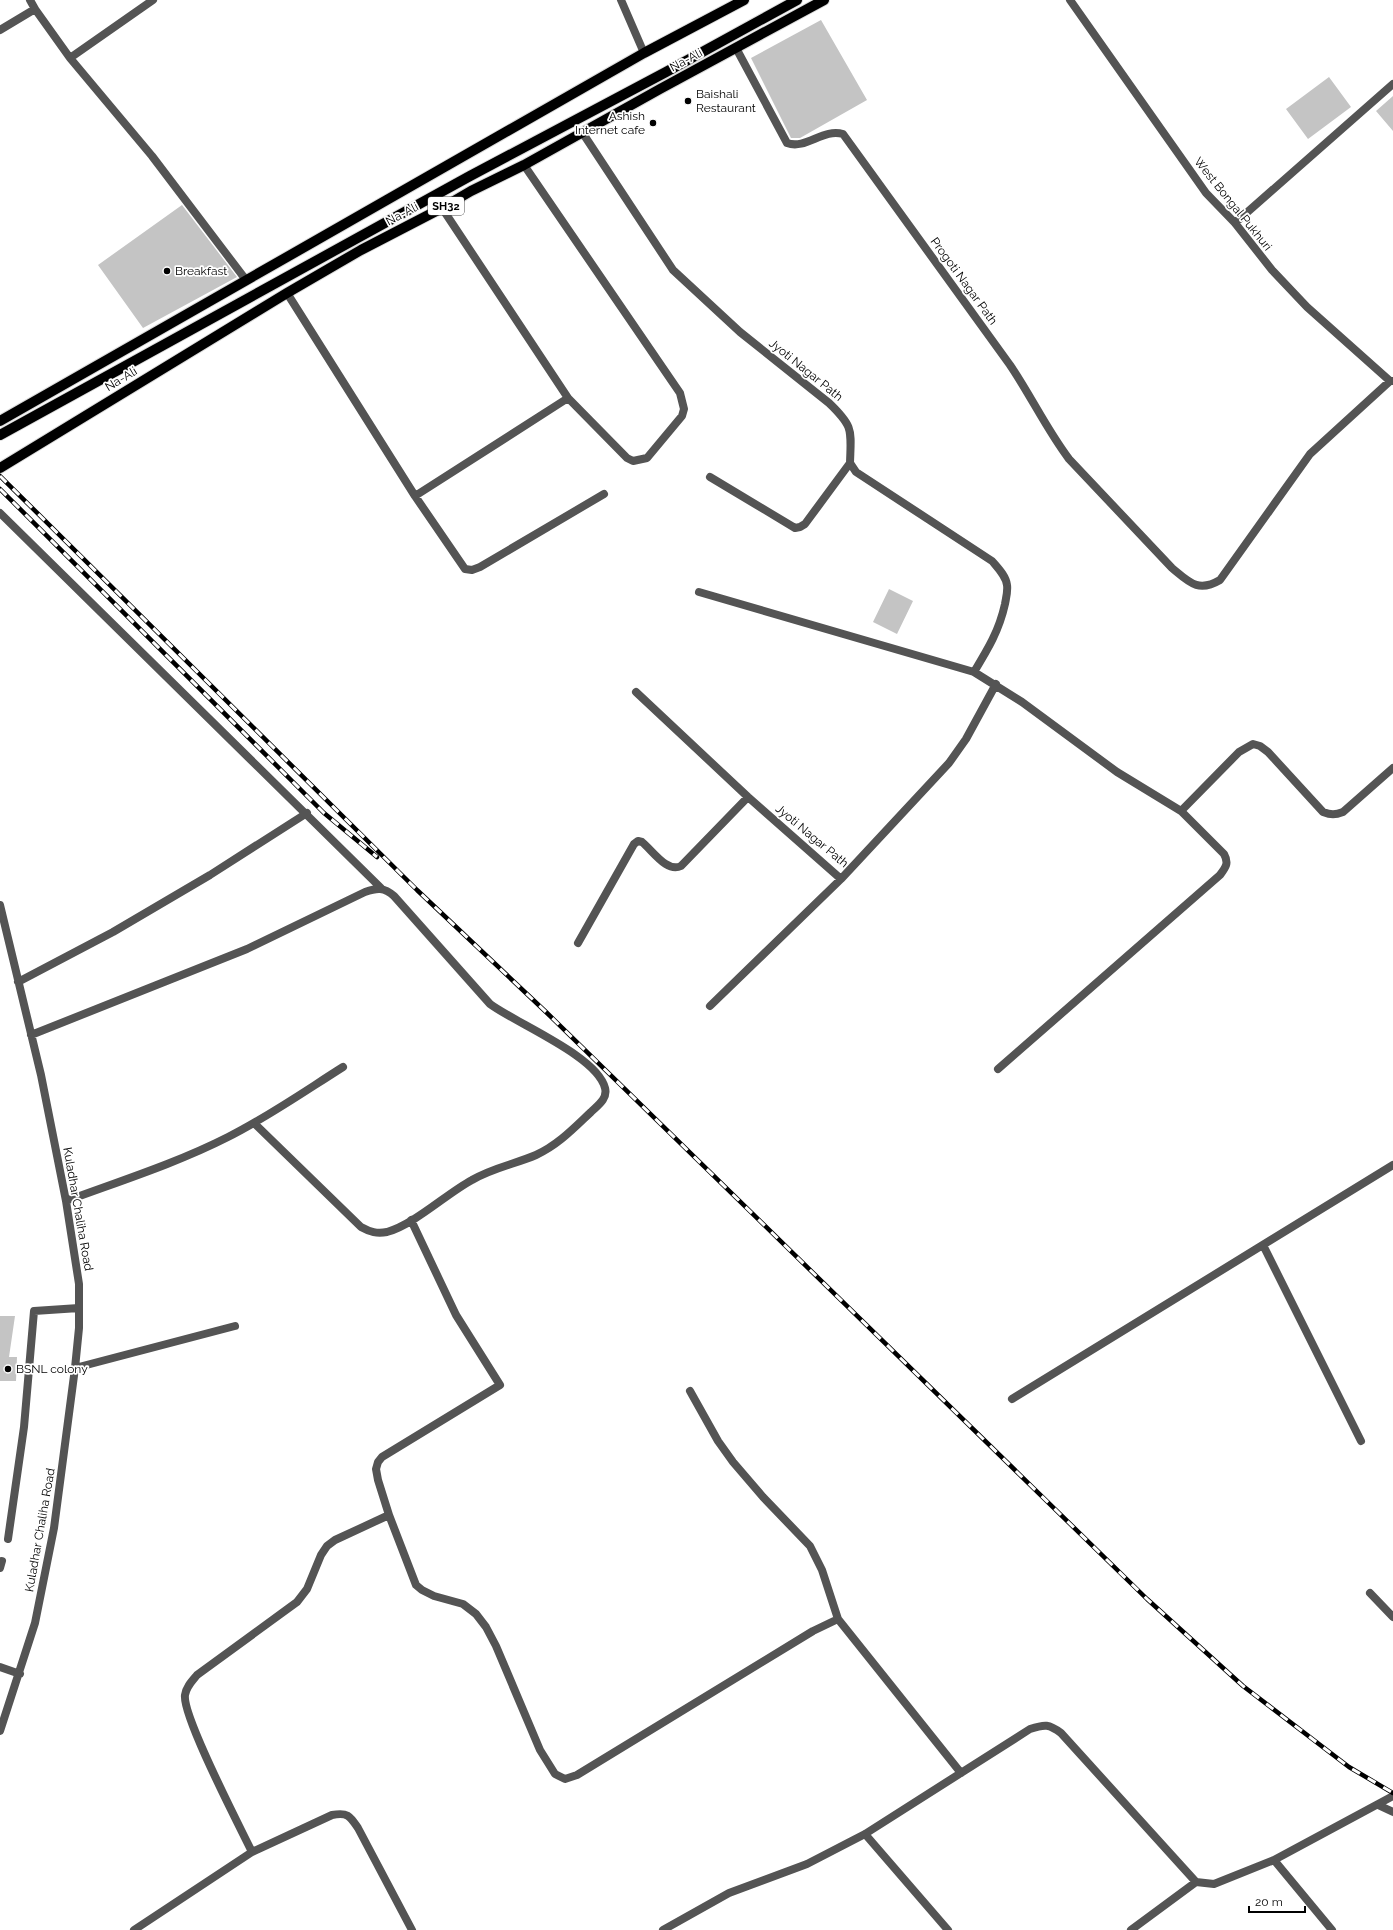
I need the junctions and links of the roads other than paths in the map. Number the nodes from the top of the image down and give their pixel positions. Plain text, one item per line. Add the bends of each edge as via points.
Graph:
1 (30, 0) edge
2 (153, 0) edge
3 (621, 0) edge
4 (744, 0) edge
5 (797, 0) edge
6 (824, 0) edge
7 (1070, 0) edge
8 (35, 9) junction
9 (0, 30) edge
10 (736, 48) junction
11 (644, 53) junction
12 (70, 58) junction
13 (1393, 84) edge
14 (582, 132) junction
15 (524, 165) junction
16 (442, 208) junction
17 (1235, 223) junction
18 (246, 280) junction
19 (287, 293) junction
20 (1391, 381) edge
21 (568, 398) junction
22 (4, 418) edge
23 (0, 435) edge
24 (850, 464) junction
25 (0, 468) edge
26 (710, 477) dead end
27 (604, 494) dead end
28 (415, 496) junction
29 (0, 513) edge
30 (700, 592) dead end
31 (974, 672) junction
32 (996, 684) junction
33 (636, 692) dead end
34 (1393, 768) edge
35 (748, 797) junction
36 (1181, 811) junction
37 (307, 813) junction
38 (842, 879) junction
39 (381, 888) junction
40 (0, 904) edge
41 (578, 943) dead end
42 (18, 982) junction
43 (710, 1006) dead end
44 (31, 1035) junction
45 (343, 1067) dead end
46 (998, 1069) dead end
47 (254, 1123) junction
48 (1393, 1165) edge
49 (66, 1201) junction
50 (411, 1220) junction
51 (1263, 1245) junction
52 (79, 1308) junction
53 (235, 1326) dead end
54 (75, 1368) junction
55 (690, 1390) dead end
56 (1012, 1399) dead end
57 (1361, 1441) dead end
58 (389, 1515) junction
59 (8, 1539) dead end
60 (1370, 1593) dead end
61 (1393, 1617) edge
62 (838, 1619) junction
63 (0, 1667) edge
64 (20, 1674) junction
65 (0, 1731) edge
66 (962, 1773) junction
67 (1393, 1796) edge
68 (1378, 1805) junction
69 (1393, 1812) edge
70 (865, 1834) junction
71 (252, 1852) junction
72 (1274, 1860) junction
73 (1196, 1882) junction
74 (134, 1930) edge
75 (412, 1930) edge
76 (663, 1930) edge
77 (948, 1930) edge
78 (1131, 1930) edge
79 (1332, 1930) edge

1 - 8 street
2 - 12 street
3 - 11 street
4 - 11 main road
5 - 23 main road via 470,176
6 - 10 main road, Na-Ali / SH32
7 - 17 street, West Bongal Pukhuri via 1206,193
8 - 9 street
8 - 12 street
10 - 14 main road, Na-Ali / SH32
10 - 20 street, Progoti Nagar Path via 787,143 800,144 829,133 843,134 1010,365 1057,444 1172,568 1191,583 1201,587 1220,580 1310,454
11 - 18 main road
12 - 18 street via 152,156
13 - 17 street
14 - 15 main road, Na-Ali / SH32
14 - 24 street, Jyoti Nagar Path via 673,270 740,332 840,413 851,432
15 - 16 main road, Na-Ali / SH32
15 - 21 street via 680,393 684,409 682,416 647,458 633,461 627,458
16 - 19 main road, Na-Ali / SH32 via 361,250
16 - 21 street
17 - 20 street, West Bongal Pukhuri via 1272,270 1307,307
18 - 22 main road
19 - 25 main road, Na-Ali / SH32
19 - 28 street
21 - 28 street
24 - 26 street via 805,524 795,528
24 - 31 street via 856,472 992,561 1001,570 1007,585 1001,619 995,638
27 - 28 street via 472,570 465,569 459,562
29 - 37 street
30 - 31 street
31 - 32 street
32 - 36 street via 1105,764
32 - 38 street, Jyoti Nagar Path via 949,764
33 - 35 street, Jyoti Nagar Path
34 - 36 street via 1343,812 1330,815 1323,812 1268,752 1253,744 1240,752
35 - 38 street, Jyoti Nagar Path
35 - 41 street via 677,868 667,866 638,841
36 - 46 street via 1224,854 1227,860 1226,867 1220,875
37 - 39 street
37 - 42 street via 210,875 113,932
38 - 43 street
39 - 44 street via 365,892 194,972
39 - 50 street via 394,896 490,1004 559,1044 597,1072 606,1089 604,1099 551,1148 473,1178
40 - 42 street, Kuladhar Chaliha Road
42 - 44 street, Kuladhar Chaliha Road
44 - 49 street, Kuladhar Chaliha Road
45 - 47 street
47 - 49 street via 193,1152
47 - 50 street via 361,1227 378,1233 397,1228
48 - 51 street
49 - 52 street, Kuladhar Chaliha Road via 79,1284
50 - 58 street via 456,1315 500,1385 382,1457 376,1469
51 - 56 street
51 - 57 street
52 - 54 street, Kuladhar Chaliha Road
52 - 59 street via 34,1311 24,1427
53 - 54 street
54 - 64 street, Kuladhar Chaliha Road via 56,1512 44,1579 35,1623
55 - 62 street via 707,1423 733,1462 810,1546 822,1570
58 - 62 street via 416,1585 434,1596 463,1604 476,1614 486,1627 540,1750 555,1774 565,1779 577,1776 813,1631
58 - 71 street via 327,1546 307,1589 297,1602 197,1675 188,1685 184,1696 191,1722
60 - 61 street
62 - 66 street
63 - 64 street
64 - 65 street, Kuladhar Chaliha Road
66 - 70 street
66 - 73 street via 1030,1729 1051,1726 1061,1733
67 - 68 street
68 - 69 street
68 - 72 street
70 - 76 street via 800,1867 729,1893
70 - 77 street
71 - 74 street
71 - 75 street via 332,1815 343,1813 350,1817 358,1828
72 - 73 street via 1214,1884
72 - 79 street
73 - 78 street

